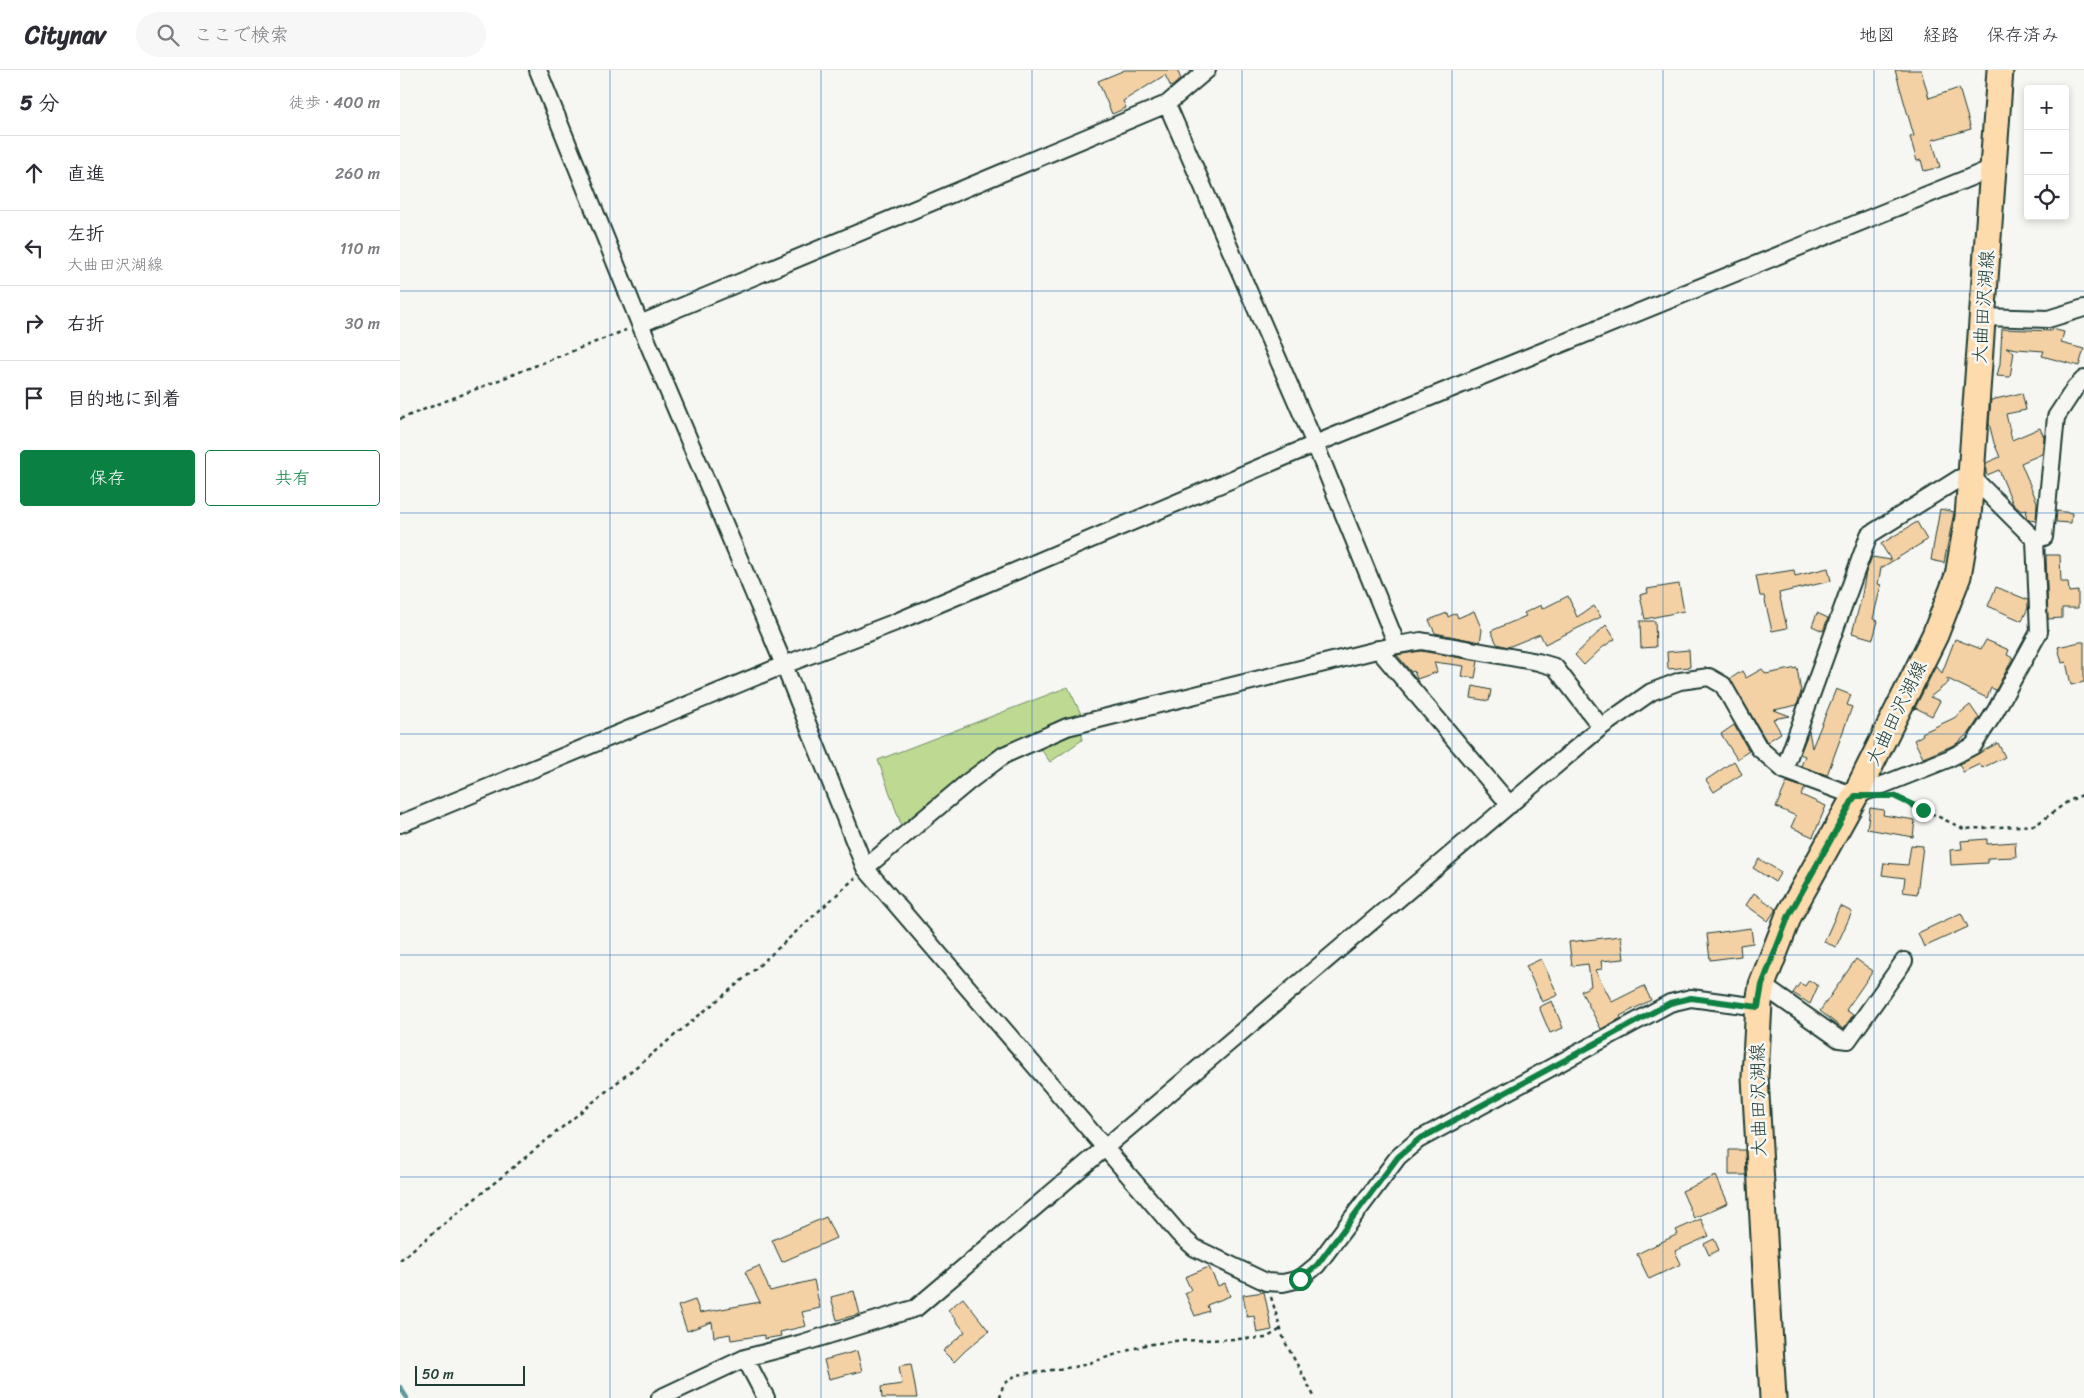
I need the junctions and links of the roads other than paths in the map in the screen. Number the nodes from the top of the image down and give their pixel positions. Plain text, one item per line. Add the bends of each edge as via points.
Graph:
1 (538, 70) edge
2 (1207, 70) edge
3 (2000, 70) edge
4 (1167, 104) junction
5 (1993, 168) junction
6 (2084, 308) edge
7 (1981, 317) junction
8 (640, 324) junction
9 (2084, 379) edge
10 (1315, 444) junction
11 (1971, 476) junction
12 (2035, 540) junction
13 (1397, 644) junction
14 (1378, 649) junction
15 (784, 664) junction
16 (1602, 727) junction
17 (1784, 770) junction
18 (1855, 796) junction
19 (1510, 805) junction
20 (400, 824) edge
21 (865, 868) junction
22 (1904, 961) dead end
23 (1760, 996) junction
24 (1105, 1149) junction
25 (745, 1358) junction
26 (660, 1398) edge
27 (766, 1398) edge
28 (1773, 1398) edge

1 - 8 street
2 - 4 street
3 - 5 main road, 大曲田沢湖線
4 - 8 street
4 - 10 street
5 - 7 main road, 大曲田沢湖線
5 - 10 street
6 - 7 street via 2048,319
7 - 11 main road, 大曲田沢湖線
8 - 15 street
9 - 12 street via 2056,417 2044,537
10 - 13 street
10 - 15 street via 905,618
11 - 12 street
11 - 17 street via 1960,478 1869,535
11 - 18 main road, 大曲田沢湖線 via 1958,576 1935,634
12 - 18 street via 2039,632 1973,746
13 - 14 street
13 - 16 street via 1421,641 1555,667
14 - 19 street
14 - 21 street via 1067,727 1004,755
15 - 20 street
15 - 21 street
16 - 17 street via 1651,692 1680,681 1709,677 1722,685 1759,748
16 - 19 street
17 - 18 street
18 - 23 main road, 大曲田沢湖線 via 1789,915
19 - 24 street
21 - 24 street
22 - 23 street via 1848,1040 1839,1039
23 - 24 street via 1691,998 1670,1003 1418,1140 1398,1157 1317,1265 1300,1279 1283,1283 1266,1282 1195,1248
23 - 28 main road, 大曲田沢湖線 via 1755,1077
24 - 25 street via 916,1308
25 - 26 street
25 - 27 street

